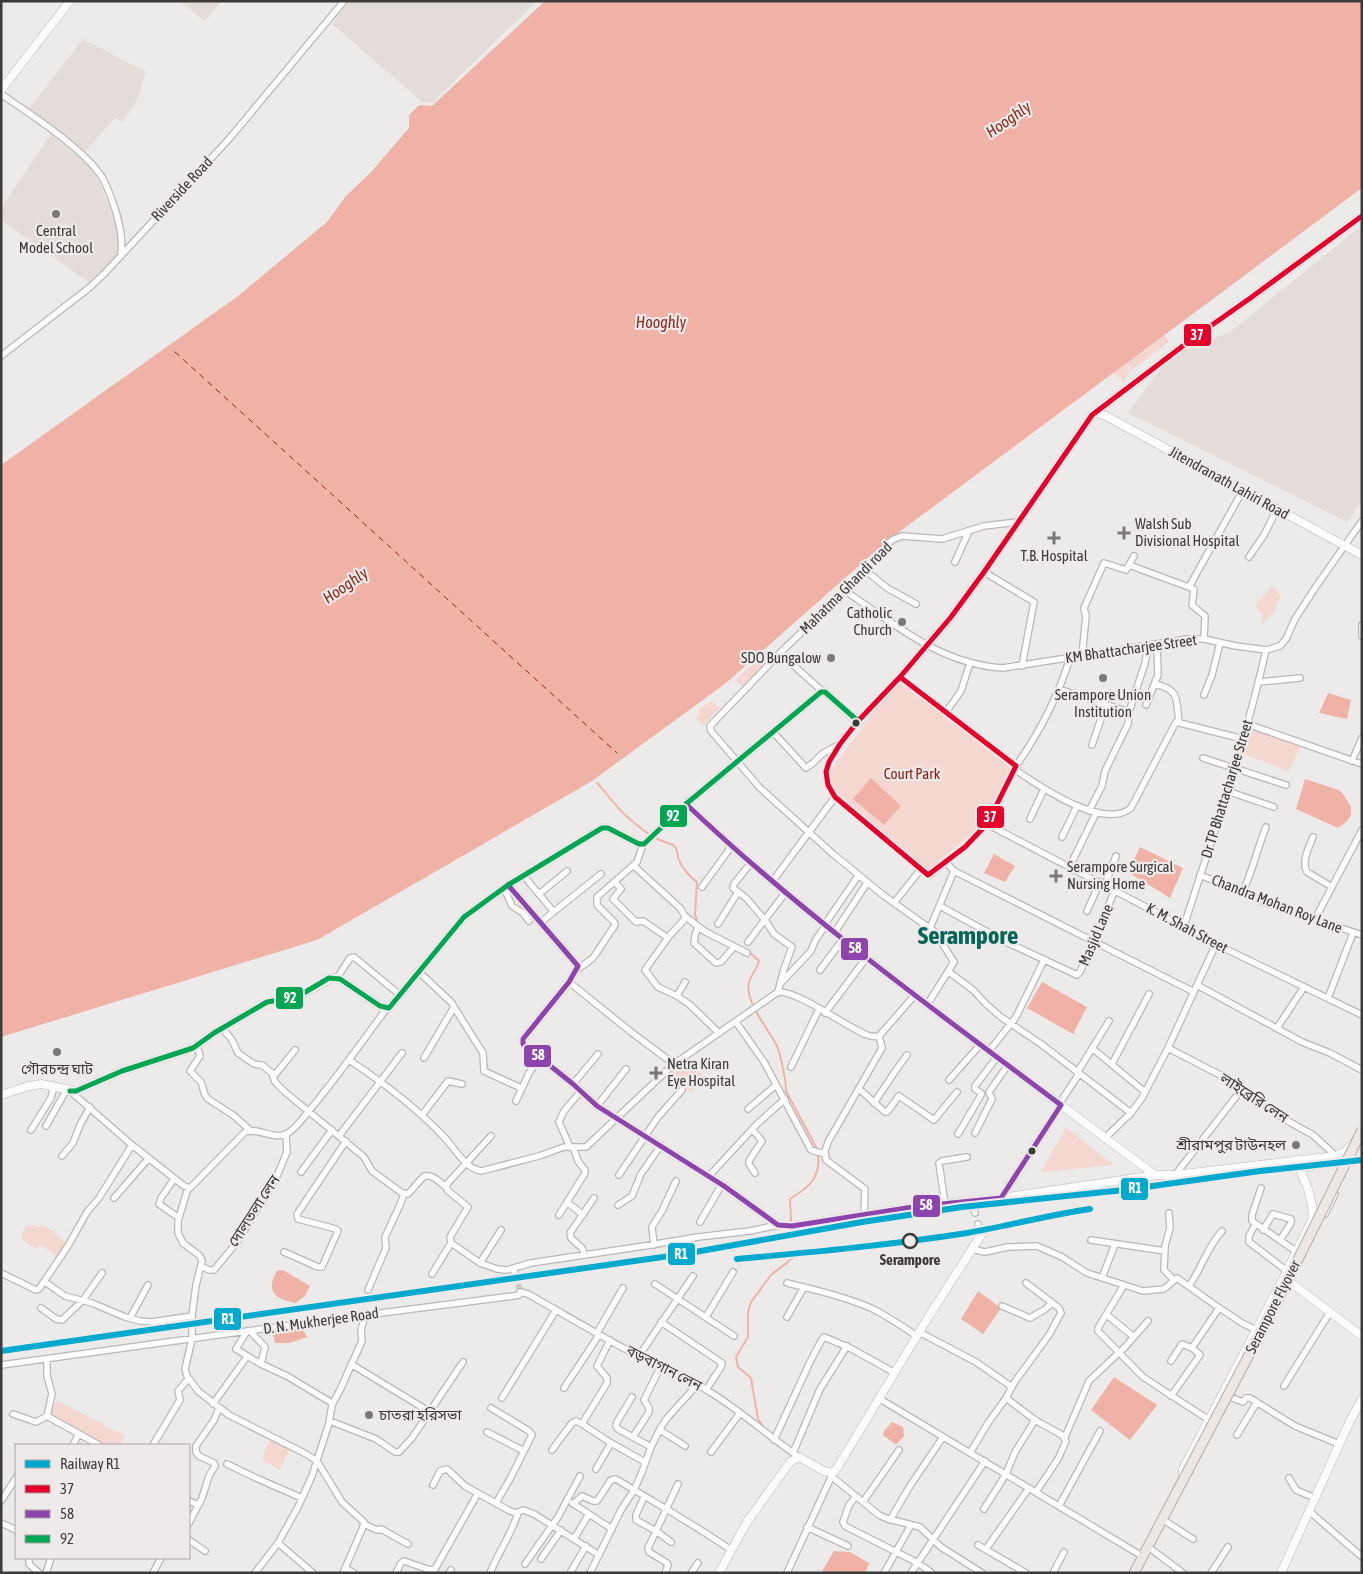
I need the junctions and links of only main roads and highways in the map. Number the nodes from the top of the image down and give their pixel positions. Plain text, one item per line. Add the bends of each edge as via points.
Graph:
1 (1362, 1130) edge
2 (1134, 1573) edge

1 - 2 main road, Serampore Flyover, bridge via 1278,1300

